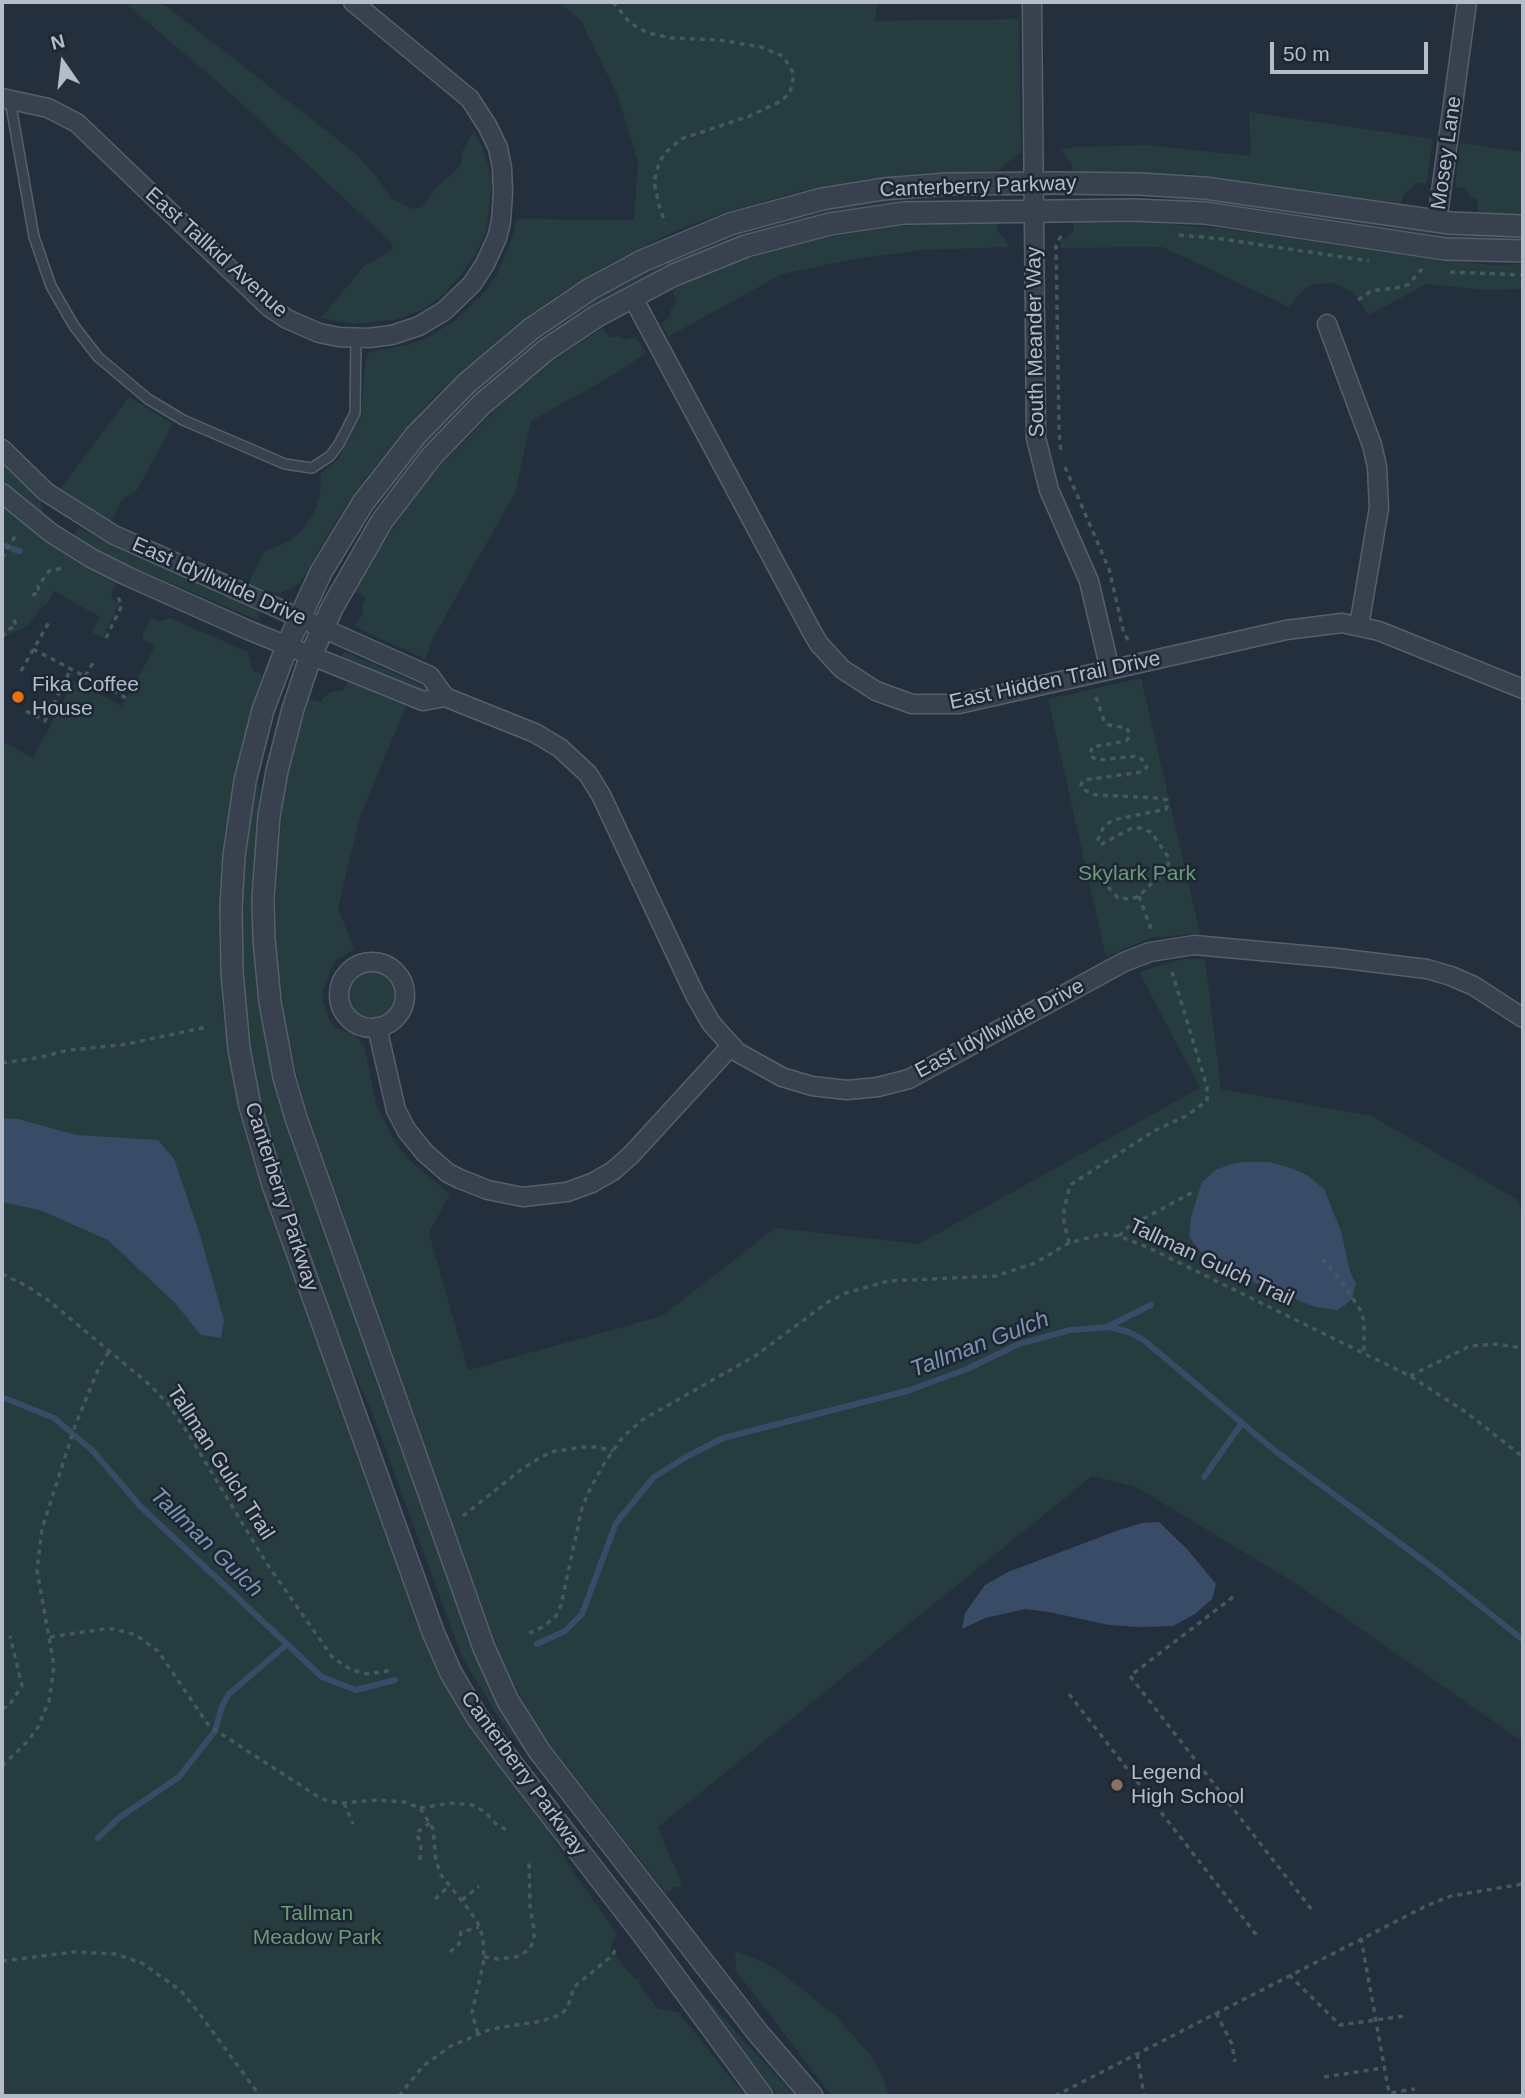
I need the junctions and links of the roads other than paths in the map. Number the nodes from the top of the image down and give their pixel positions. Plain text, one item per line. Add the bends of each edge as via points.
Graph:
1 (353, 2) edge
2 (1032, 2) edge
3 (1467, 2) edge
4 (6, 98) edge
5 (1034, 184) junction
6 (1035, 211) junction
7 (1437, 221) junction
8 (1523, 226) edge
9 (1523, 251) edge
10 (632, 296) junction
11 (1327, 324) dead end
12 (356, 338) junction
13 (2, 449) edge
14 (2, 493) edge
15 (299, 617) junction
16 (1359, 626) junction
17 (323, 629) junction
18 (286, 646) junction
19 (311, 655) junction
20 (1110, 670) junction
21 (1523, 689) edge
22 (445, 697) junction
23 (1523, 1018) edge
24 (377, 1027) dead end
25 (731, 1046) junction
26 (762, 2096) edge
27 (812, 2096) edge

1 - 12 street, East Tallkid Avenue via 463,93 484,118 498,148 503,207 497,238 477,277 444,311 405,331
2 - 5 street, South Meander Way
3 - 7 street, Mosey Lane
4 - 12 street, East Tallkid Avenue via 48,108 77,123 278,313 319,333
4 - 12 lane via 34,237 51,286 98,357 148,399 183,421 285,464 312,468 330,456 355,414
5 - 6 street, South Meander Way
5 - 7 street, Canterberry Parkway via 1205,188
5 - 15 street, Canterberry Parkway via 883,189 779,209 697,237 590,289 498,355 416,435 342,534
6 - 9 street, Canterberry Parkway via 1182,211 1445,248
6 - 10 street, Canterberry Parkway via 904,213 813,227 708,260
6 - 20 street, South Meander Way via 1036,438 1049,490 1089,581
7 - 8 street, Canterberry Parkway
10 - 17 street, Canterberry Parkway via 529,363 446,440 382,521
10 - 20 street, East Hidden Trail Drive via 812,632 853,678 898,701 948,706
11 - 16 street via 1377,467 1380,496
13 - 15 street, East Idyllwilde Drive via 46,492 97,525
14 - 18 street, East Idyllwilde Drive via 32,520 101,563
15 - 17 street, East Idyllwilde Drive
15 - 18 street, Canterberry Parkway
16 - 20 street, East Hidden Trail Drive via 1329,623 1302,627
16 - 21 street, East Hidden Trail Drive
17 - 19 street, Canterberry Parkway
17 - 22 street, East Idyllwilde Drive via 430,676
18 - 19 street, East Idyllwilde Drive
18 - 26 street, Canterberry Parkway via 245,781 231,907 239,1049 269,1175 451,1672 496,1744
19 - 22 street, East Idyllwilde Drive via 423,701
19 - 27 street, Canterberry Parkway via 277,771 263,898 270,1002 296,1118 481,1639 508,1701 540,1752
22 - 25 street, East Idyllwilde Drive via 542,737 588,774 695,995
23 - 25 street, East Idyllwilde Drive via 1474,986 1427,969 1194,945 1150,952 1124,962 919,1074 878,1087 847,1090 796,1082 767,1070
24 - 25 street via 392,1099 414,1141 460,1179 523,1197 567,1192 612,1171

